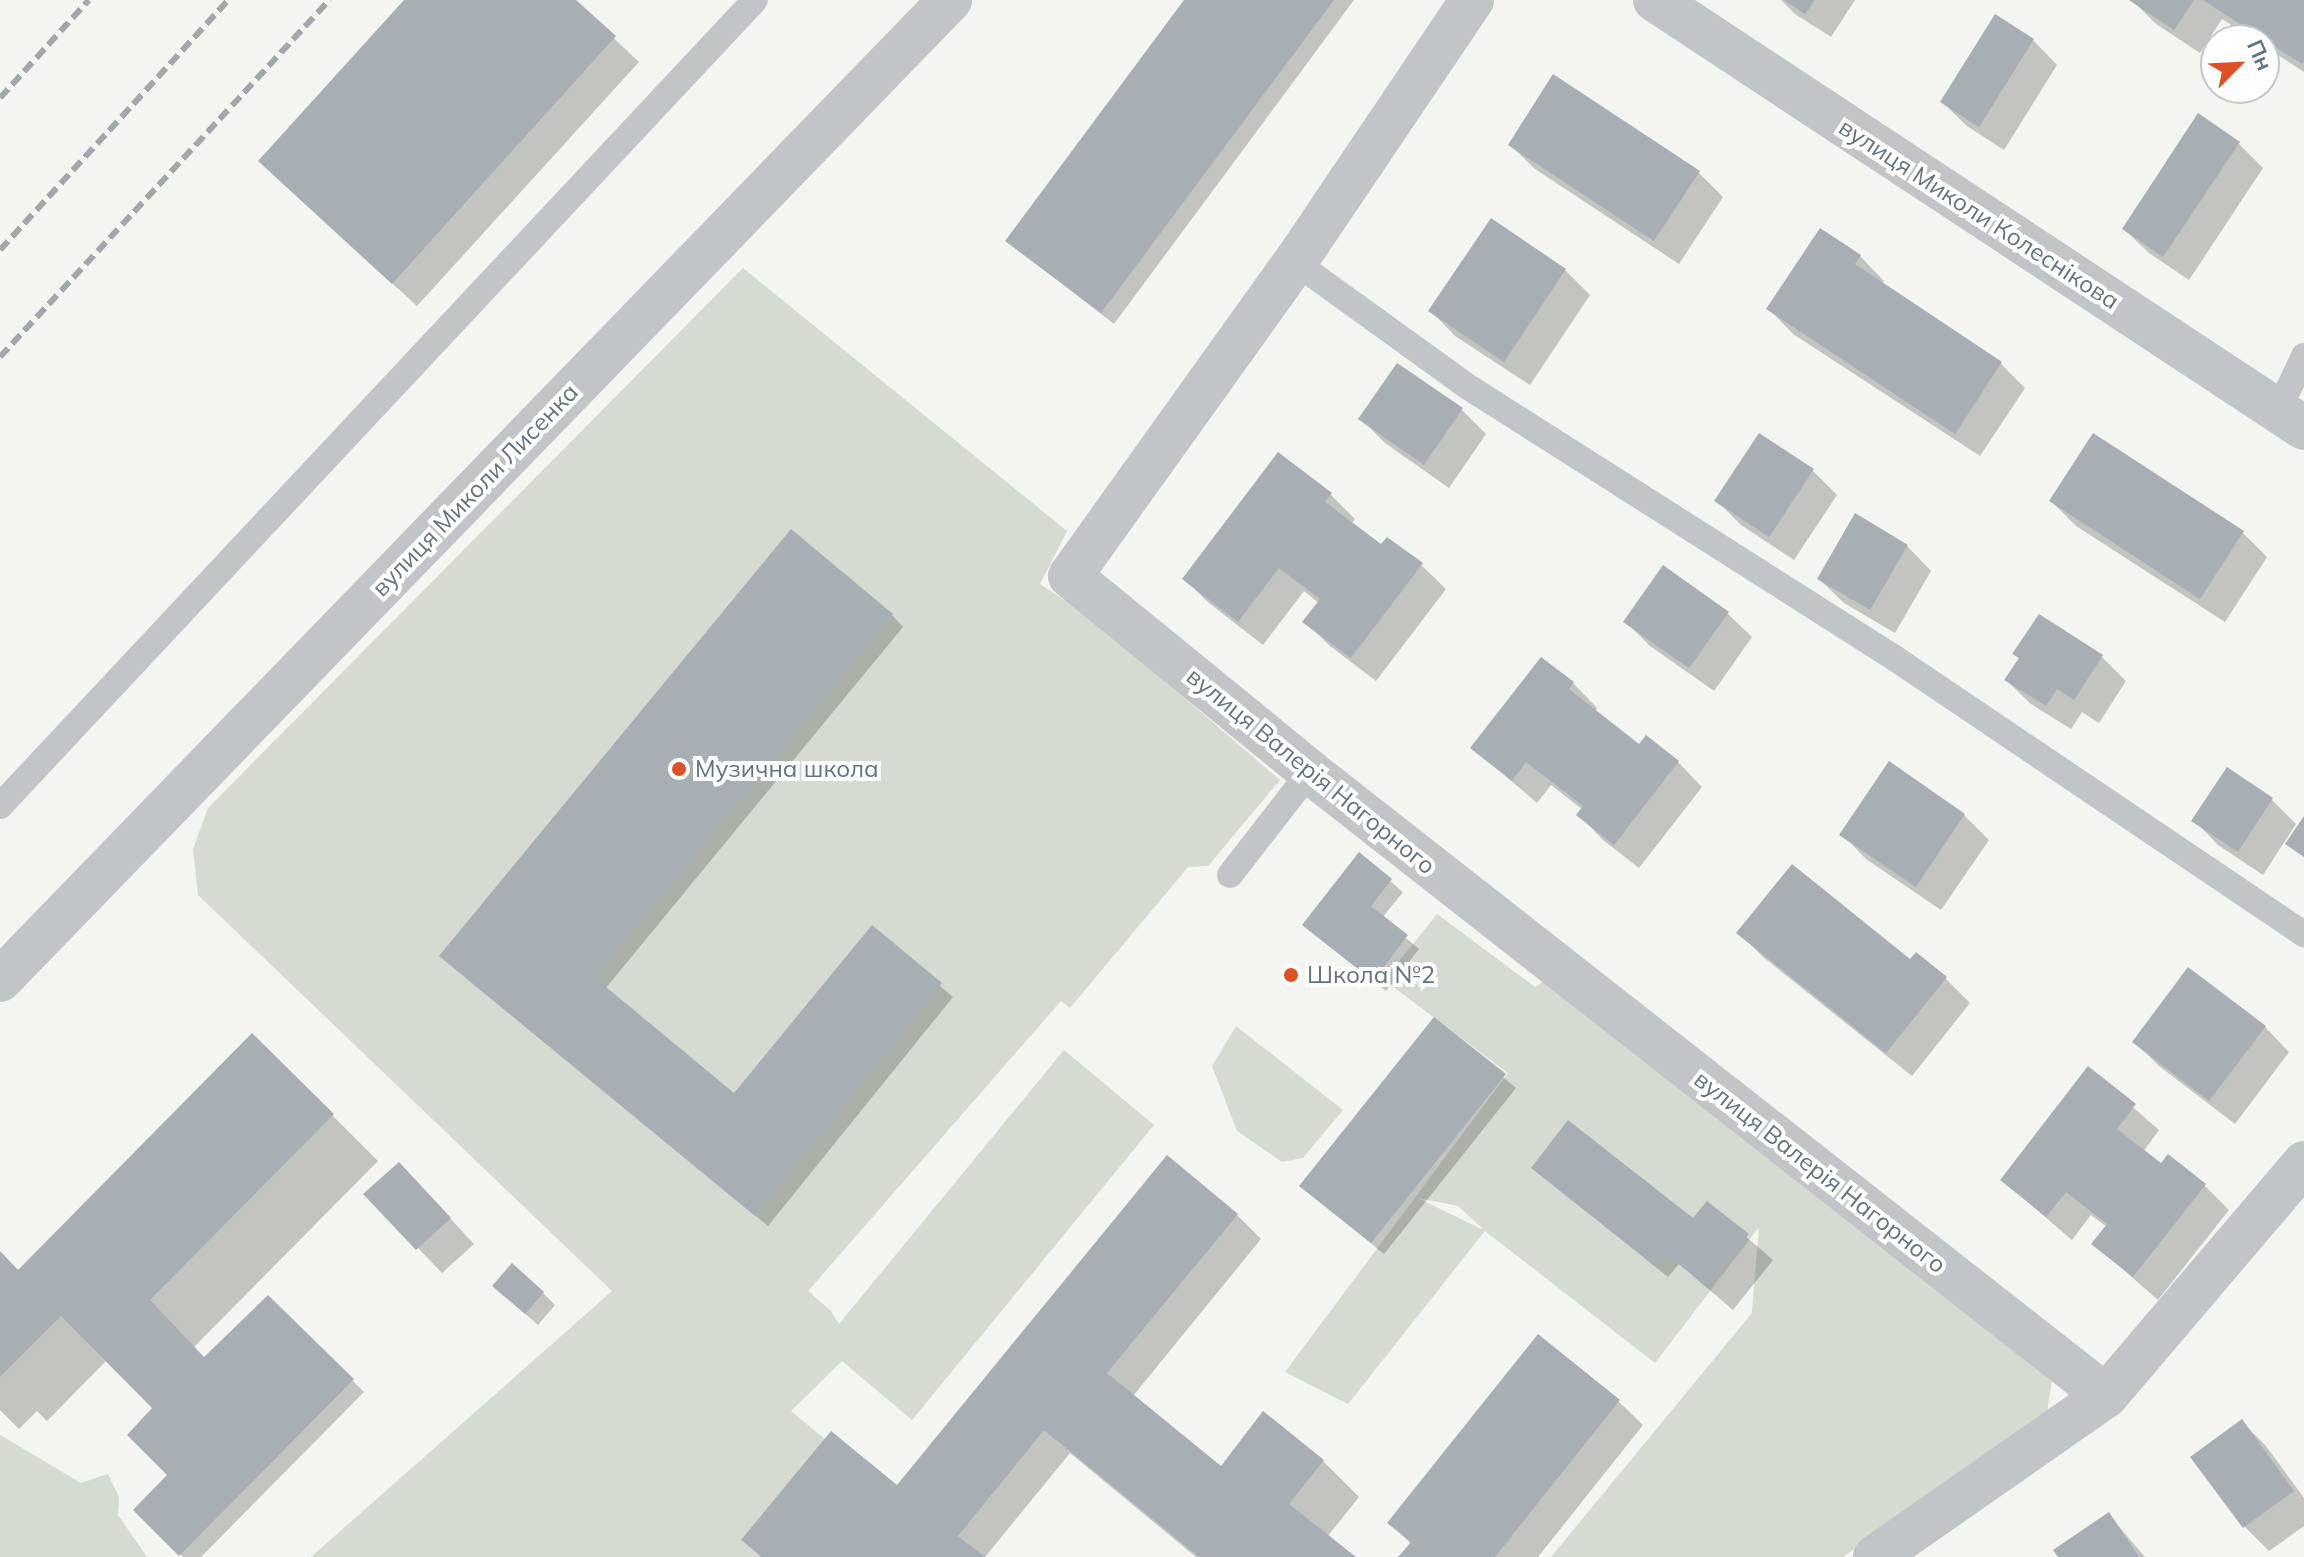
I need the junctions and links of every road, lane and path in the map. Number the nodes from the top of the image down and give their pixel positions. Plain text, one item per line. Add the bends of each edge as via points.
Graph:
1 (755, 0) edge
2 (950, 0) edge
3 (1472, 0) edge
4 (1655, 0) edge
5 (1295, 262) junction
6 (2304, 356) edge
7 (2291, 420) edge
8 (1310, 772) junction
9 (0, 806) edge
10 (1230, 875) dead end
11 (2304, 934) edge
12 (0, 980) edge
13 (2304, 1163) edge
14 (2106, 1396) junction
15 (1875, 1557) edge

1 - 9 lane
2 - 12 street, вулиця Миколи Лисенка
3 - 5 street, вулиця Валерія Нагорного
4 - 7 street, вулиця Миколи Колеснікова
5 - 8 street, вулиця Валерія Нагорного via 1070,576
5 - 11 lane via 1470,388 1896,659
6 - 7 lane
8 - 10 lane
8 - 14 street, вулиця Валерія Нагорного
13 - 14 street
14 - 15 street

